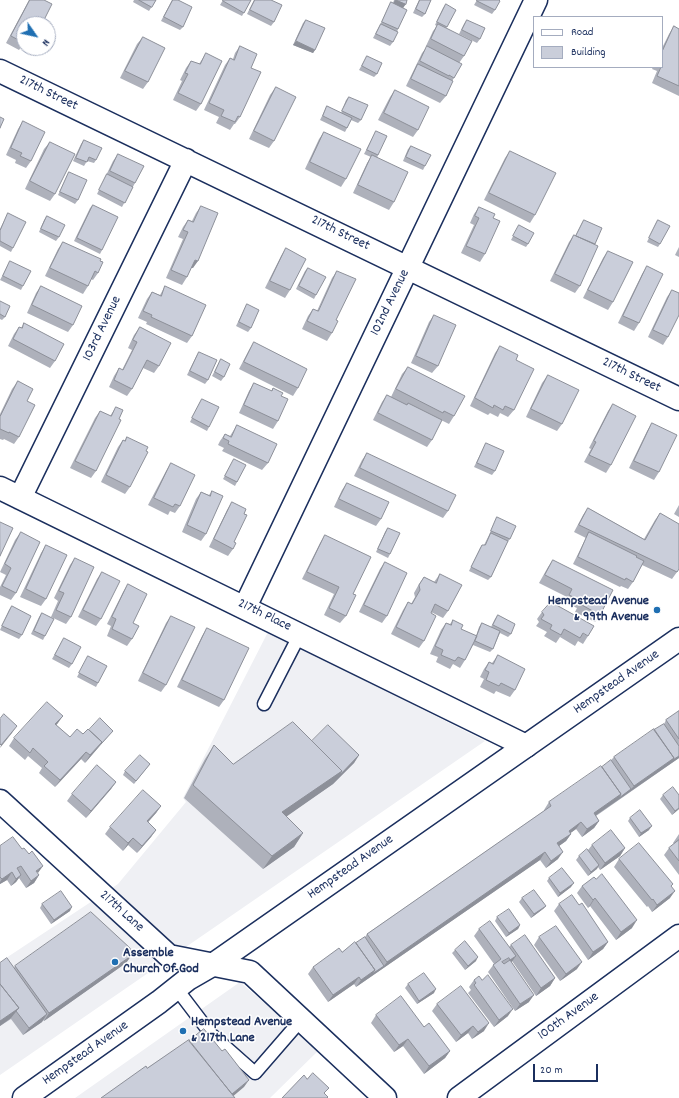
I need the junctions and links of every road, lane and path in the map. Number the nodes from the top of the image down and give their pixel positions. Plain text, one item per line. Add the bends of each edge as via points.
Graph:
1 (536, 0) edge
2 (0, 71) edge
3 (186, 160) junction
4 (408, 267) junction
5 (679, 399) edge
6 (0, 488) edge
7 (20, 498) junction
8 (245, 607) junction
9 (300, 634) junction
10 (679, 639) edge
11 (264, 704) dead end
12 (526, 746) junction
13 (1, 805) edge
14 (679, 936) edge
15 (214, 964) junction
16 (176, 988) junction
17 (301, 1020) junction
18 (24, 1098) edge
19 (385, 1098) edge
20 (459, 1098) edge

1 - 4 street, 102nd Avenue
2 - 3 street, 217th Street
3 - 4 street, 217th Street
3 - 7 street, 103rd Avenue
4 - 5 street, 217th Street
4 - 8 street, 102nd Avenue
6 - 7 street, 217th Place
7 - 8 street, 217th Place
8 - 9 street, 217th Place
9 - 11 lane
9 - 12 street, 217th Place
10 - 12 street, Hempstead Avenue
12 - 15 street, Hempstead Avenue
13 - 15 street, 217th Lane via 169,956
14 - 20 street, 100th Avenue
15 - 16 street, Hempstead Avenue
15 - 17 street, 217th Lane via 250,972
16 - 17 lane via 211,1034 255,1073
16 - 18 street, Hempstead Avenue
17 - 19 street, 217th Lane

